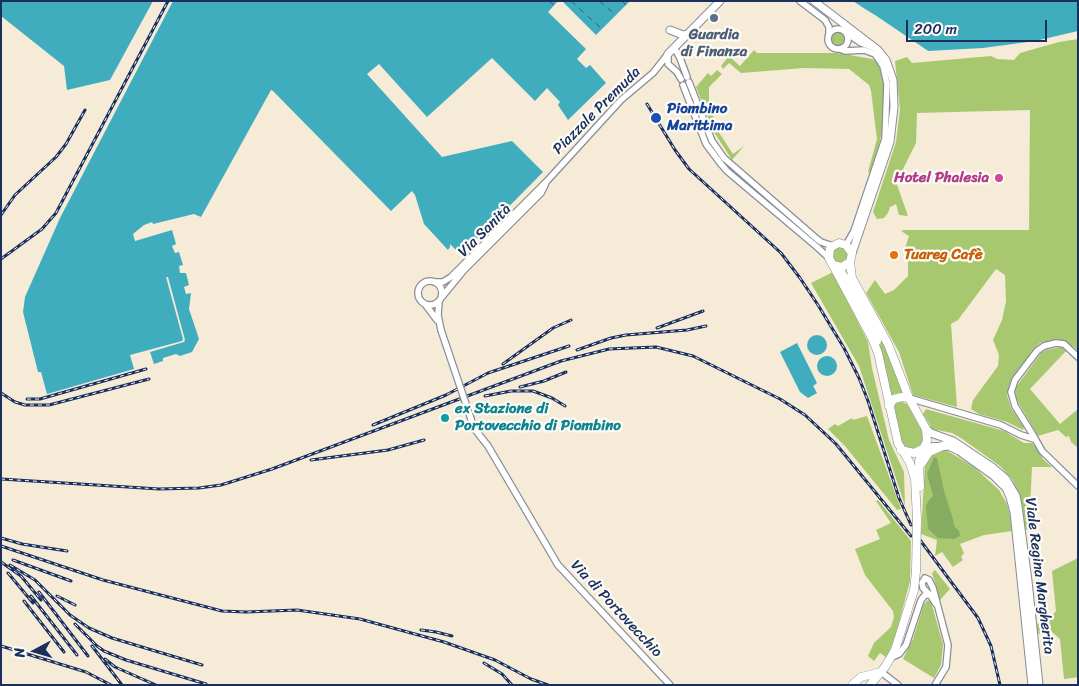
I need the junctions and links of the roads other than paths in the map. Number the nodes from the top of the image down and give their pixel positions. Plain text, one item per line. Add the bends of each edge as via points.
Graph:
1 (720, 1) edge
2 (800, 1) edge
3 (814, 1) edge
4 (670, 30) dead end
5 (848, 33) junction
6 (689, 34) junction
7 (829, 34) junction
8 (675, 49) junction
9 (840, 49) junction
10 (668, 54) junction
11 (682, 64) junction
12 (671, 68) junction
13 (652, 73) junction
14 (685, 81) junction
15 (559, 167) joint
16 (547, 181) junction
17 (846, 245) junction
18 (833, 246) junction
19 (852, 253) junction
20 (828, 258) junction
21 (850, 262) junction
22 (836, 266) junction
23 (434, 282) junction
24 (440, 299) junction
25 (425, 304) junction
26 (438, 322) junction
27 (1078, 357) edge
28 (909, 398) junction
29 (889, 406) junction
30 (932, 406) junction
31 (918, 415) junction
32 (926, 429) junction
33 (1034, 439) junction
34 (945, 446) junction
35 (924, 448) junction
36 (901, 450) junction
37 (920, 475) junction
38 (1078, 486) edge
39 (917, 498) junction
40 (1023, 571) junction
41 (930, 595) junction
42 (936, 604) junction
43 (892, 657) junction
44 (882, 672) junction
45 (855, 683) edge
46 (670, 685) edge
47 (870, 685) edge
48 (898, 685) edge
49 (935, 685) edge
50 (1032, 685) edge
51 (1039, 685) edge

1 - 6 street
2 - 7 street via 825,20
3 - 5 street
4 - 6 street
5 - 7 street via 836,29
5 - 9 street via 845,46
5 - 19 street via 878,50 886,60 893,80 894,107 890,142
6 - 8 street
7 - 9 street via 831,46
8 - 10 street
8 - 11 street
9 - 17 street via 875,54 883,66 887,84 885,139 854,231
10 - 12 street
10 - 13 street, Piazzale Premuda
11 - 12 street
11 - 14 street
12 - 13 street, Piazzale Premuda
12 - 14 street
13 - 15 street, Piazzale Premuda via 621,100
14 - 18 street via 712,141 724,158 817,239
14 - 20 street via 706,144 721,164
15 - 16 street, Via Sanità
16 - 23 street, Via Sanità via 451,277 443,282
16 - 24 street, Via Sanità via 541,193
17 - 18 main road via 839,243
17 - 19 main road
18 - 20 main road
19 - 21 main road
20 - 22 main road
21 - 22 main road
21 - 28 main road via 852,278 888,344
22 - 29 main road via 878,353
23 - 24 street via 441,289
23 - 25 street, Via Sanità via 425,282 419,288 419,297
24 - 25 street via 431,305
24 - 26 street, Via di Portovecchio
25 - 26 street, Via di Portovecchio
26 - 46 street, Via di Portovecchio, bridge via 471,419 558,565
27 - 33 street via 1064,344 1048,344 1038,351 1015,380 1011,389 1012,400
28 - 29 main road via 894,399
28 - 30 street
28 - 31 main road
29 - 36 main road
30 - 31 street via 922,407
30 - 33 street via 1008,427
31 - 32 main road
32 - 35 main road
32 - 40 street, Viale Regina Margherita via 962,446 1006,479 1018,506
33 - 38 street via 1044,455
34 - 35 street, Viale Regina Margherita
34 - 37 main road via 926,455
34 - 40 street, Viale Regina Margherita via 951,446 1006,488 1014,512
35 - 36 main road via 914,453
35 - 37 main road via 919,461
36 - 39 main road via 914,474
37 - 39 main road
39 - 43 main road, bridge via 914,590
40 - 50 street, Viale Regina Margherita
40 - 51 street, Viale Regina Margherita
41 - 42 street
41 - 42 street via 922,586 926,578 933,588
41 - 43 street via 921,600 906,644 899,654
42 - 49 street via 947,636 948,653 946,666
43 - 44 main road
44 - 45 main road via 864,675
44 - 47 main road
44 - 48 street

